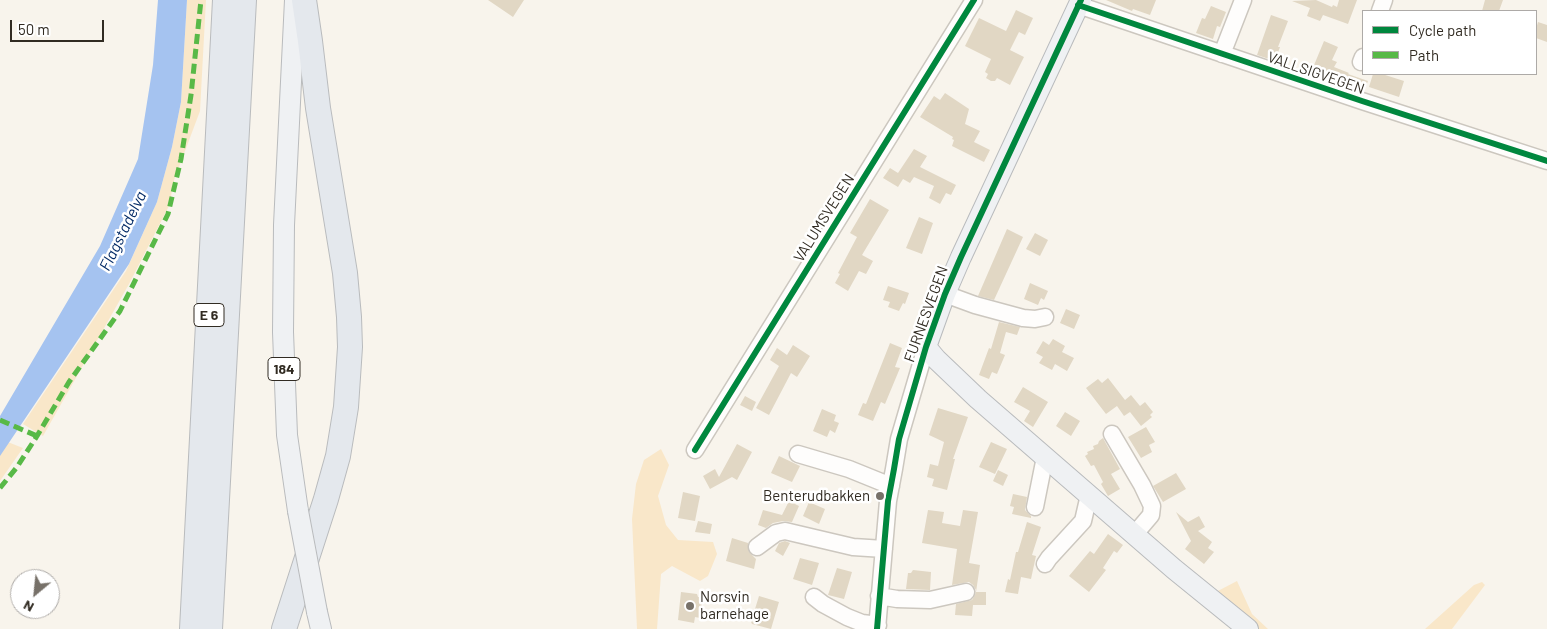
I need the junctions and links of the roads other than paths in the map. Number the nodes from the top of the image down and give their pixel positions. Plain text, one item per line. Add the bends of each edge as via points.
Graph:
1 (225, 0) edge
2 (244, 0) edge
3 (295, 0) edge
4 (304, 0) edge
5 (974, 0) edge
6 (1243, 0) edge
7 (1079, 3) edge
8 (1222, 54) junction
9 (1547, 160) edge
10 (945, 294) junction
11 (1045, 317) dead end
12 (926, 347) junction
13 (1112, 434) dead end
14 (695, 450) dead end
15 (798, 454) dead end
16 (1045, 457) junction
17 (891, 486) junction
18 (1090, 496) junction
19 (1035, 507) dead end
20 (1083, 520) junction
21 (1134, 535) junction
22 (1082, 543) dead end
23 (757, 547) dead end
24 (884, 549) junction
25 (1045, 564) dead end
26 (966, 592) dead end
27 (880, 596) junction
28 (814, 597) dead end
29 (319, 621) edge
30 (877, 627) edge
31 (192, 629) edge
32 (210, 629) edge
33 (284, 629) edge
34 (1248, 629) edge

1 - 31 highway, E 6
2 - 32 highway, E 6
3 - 29 main road, 184, bridge via 284,225 283,332 287,435
4 - 33 highway via 345,273 350,347 346,407 338,456
5 - 14 street, VALUMSVEGEN
6 - 8 street
7 - 8 street, VALLSIGVEGEN
7 - 10 main road, FURNESVEGEN
8 - 9 street, VALLSIGVEGEN
10 - 11 street via 1023,318
10 - 12 main road, FURNESVEGEN
12 - 16 main road via 978,399
12 - 17 street, FURNESVEGEN via 900,439
13 - 21 street via 1152,506 1151,516
15 - 17 street
16 - 18 main road
16 - 19 street
17 - 24 street, FURNESVEGEN
18 - 20 street
18 - 21 main road
20 - 22 street
20 - 25 street
21 - 34 main road
23 - 24 street via 776,533 785,531 853,547
24 - 27 street, FURNESVEGEN
26 - 27 street via 930,600
27 - 30 street, FURNESVEGEN
28 - 30 street via 847,617

